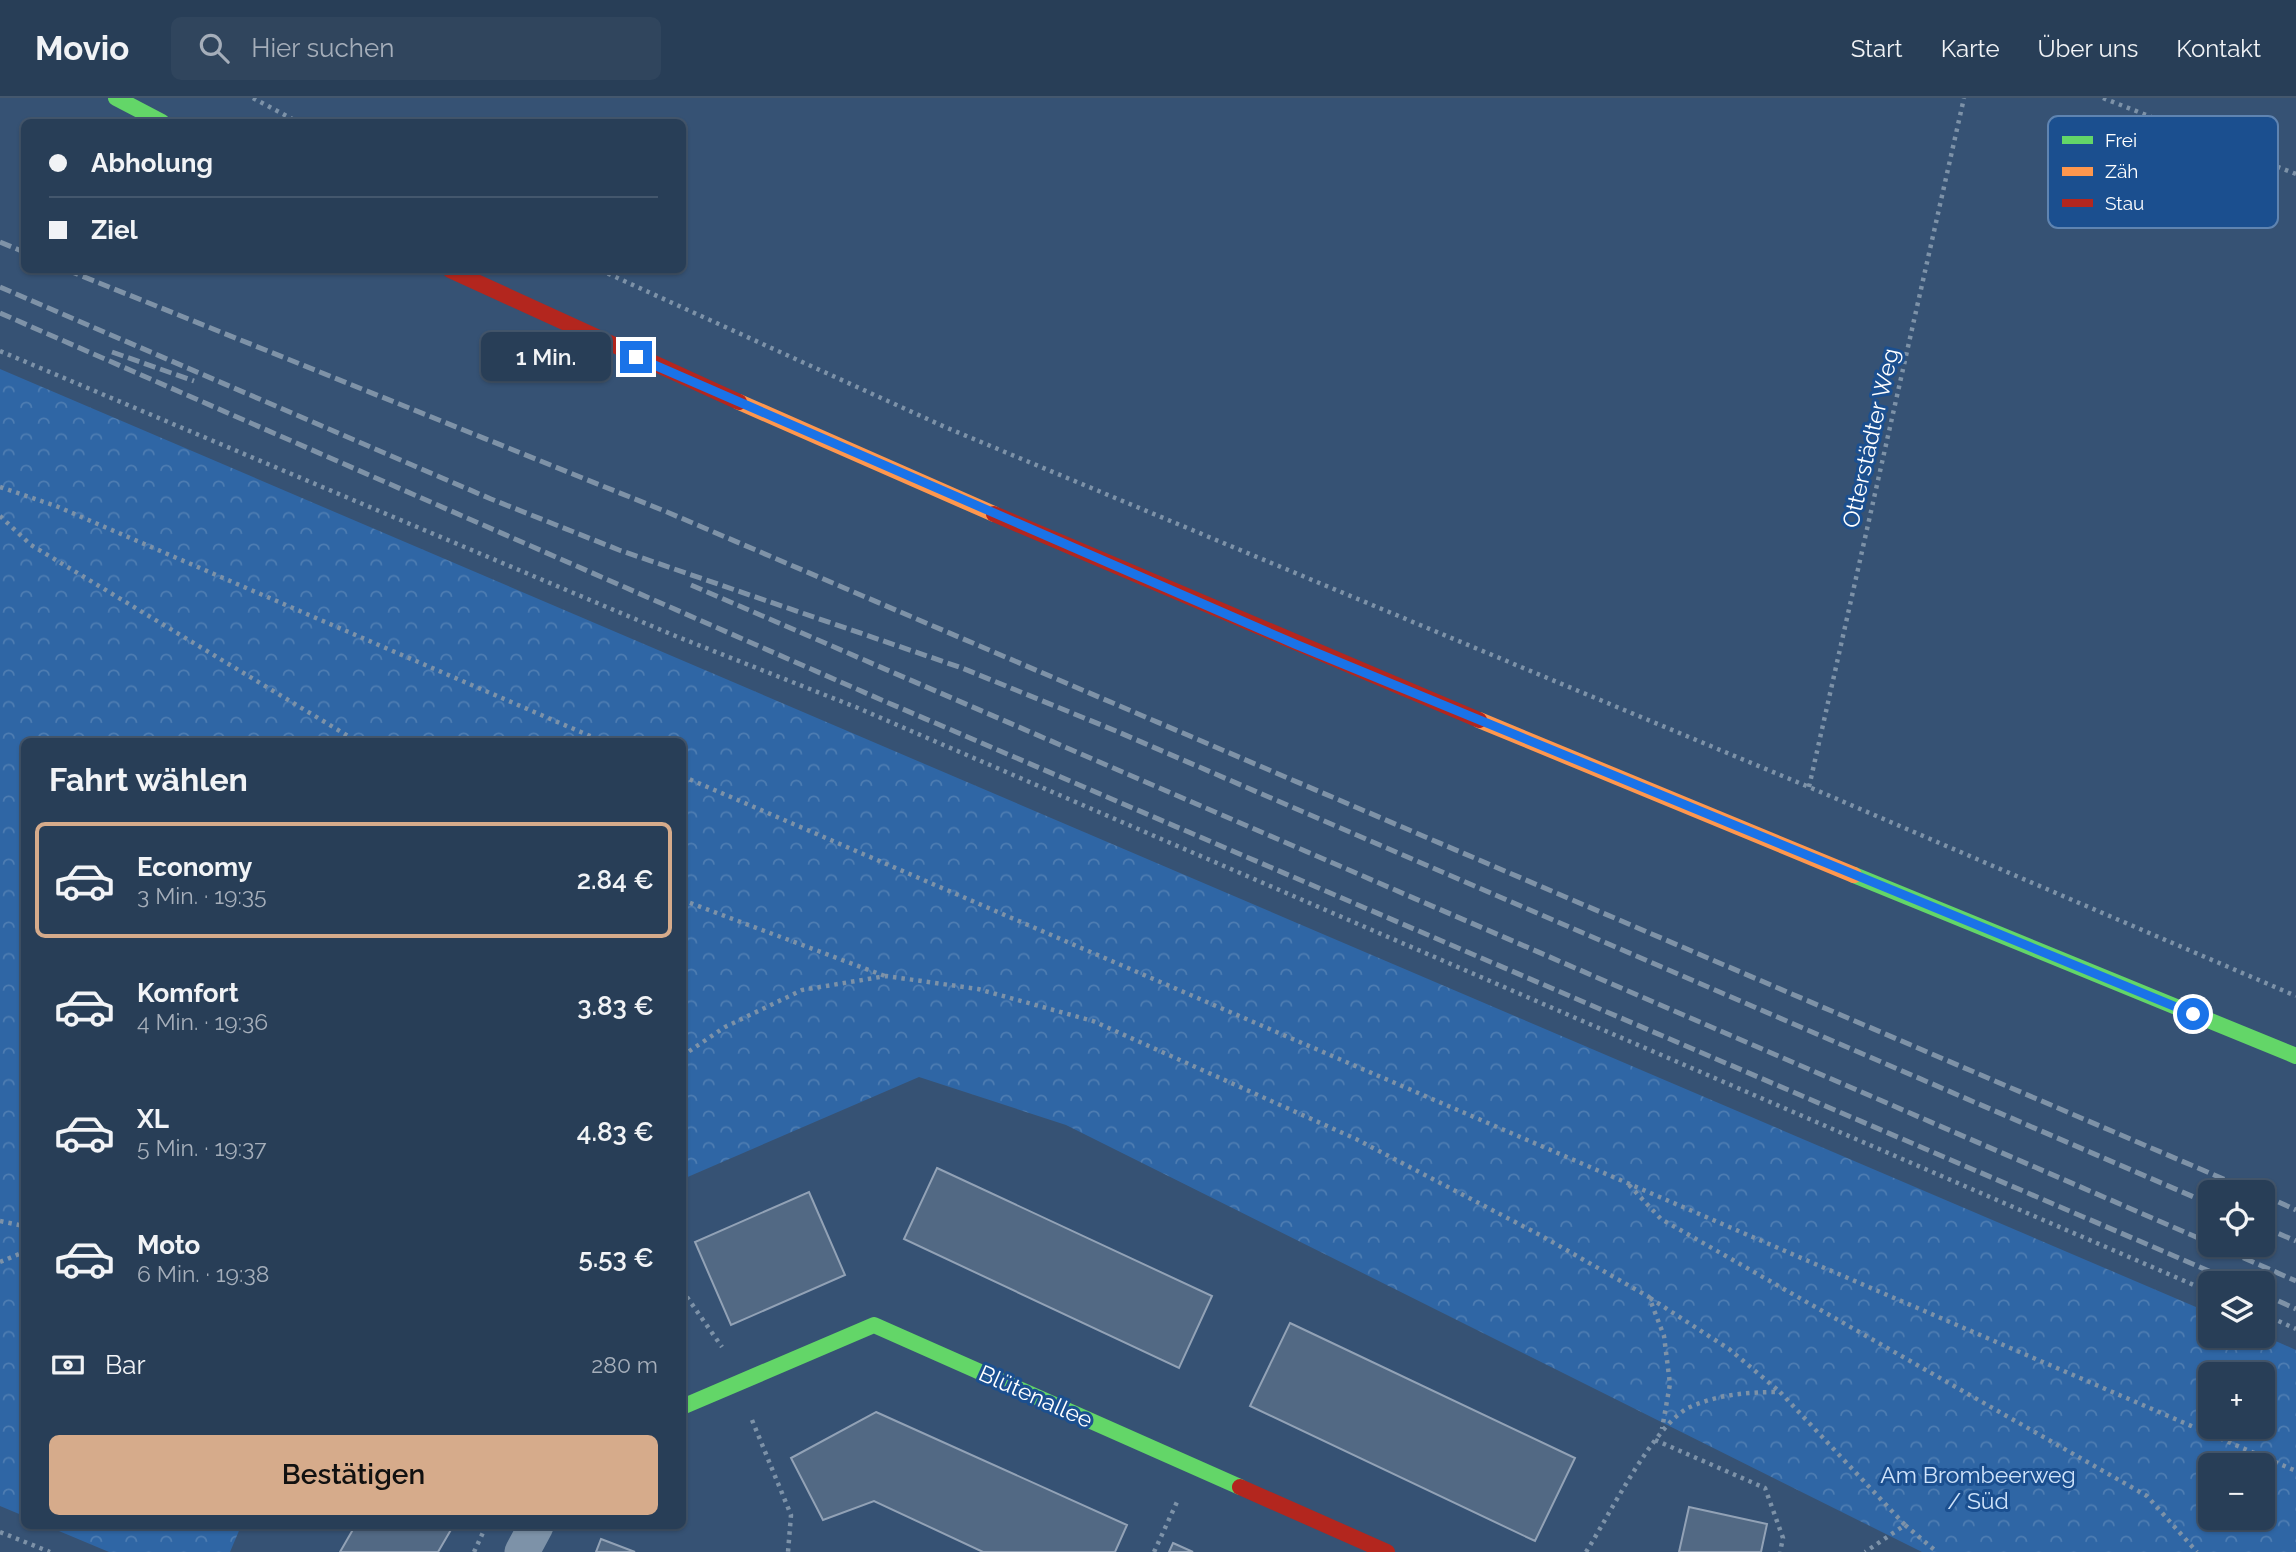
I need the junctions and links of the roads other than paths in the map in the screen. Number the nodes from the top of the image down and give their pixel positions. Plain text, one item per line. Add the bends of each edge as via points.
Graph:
1 (116, 98) edge
2 (156, 119) edge
3 (456, 273) edge
4 (2296, 1056) edge
5 (686, 1405) edge
6 (534, 1529) edge
7 (522, 1552) edge
8 (1387, 1552) edge

1 - 2 main road
3 - 4 main road via 706,389 1184,597
5 - 8 main road, Blütenallee via 874,1325
6 - 7 street

